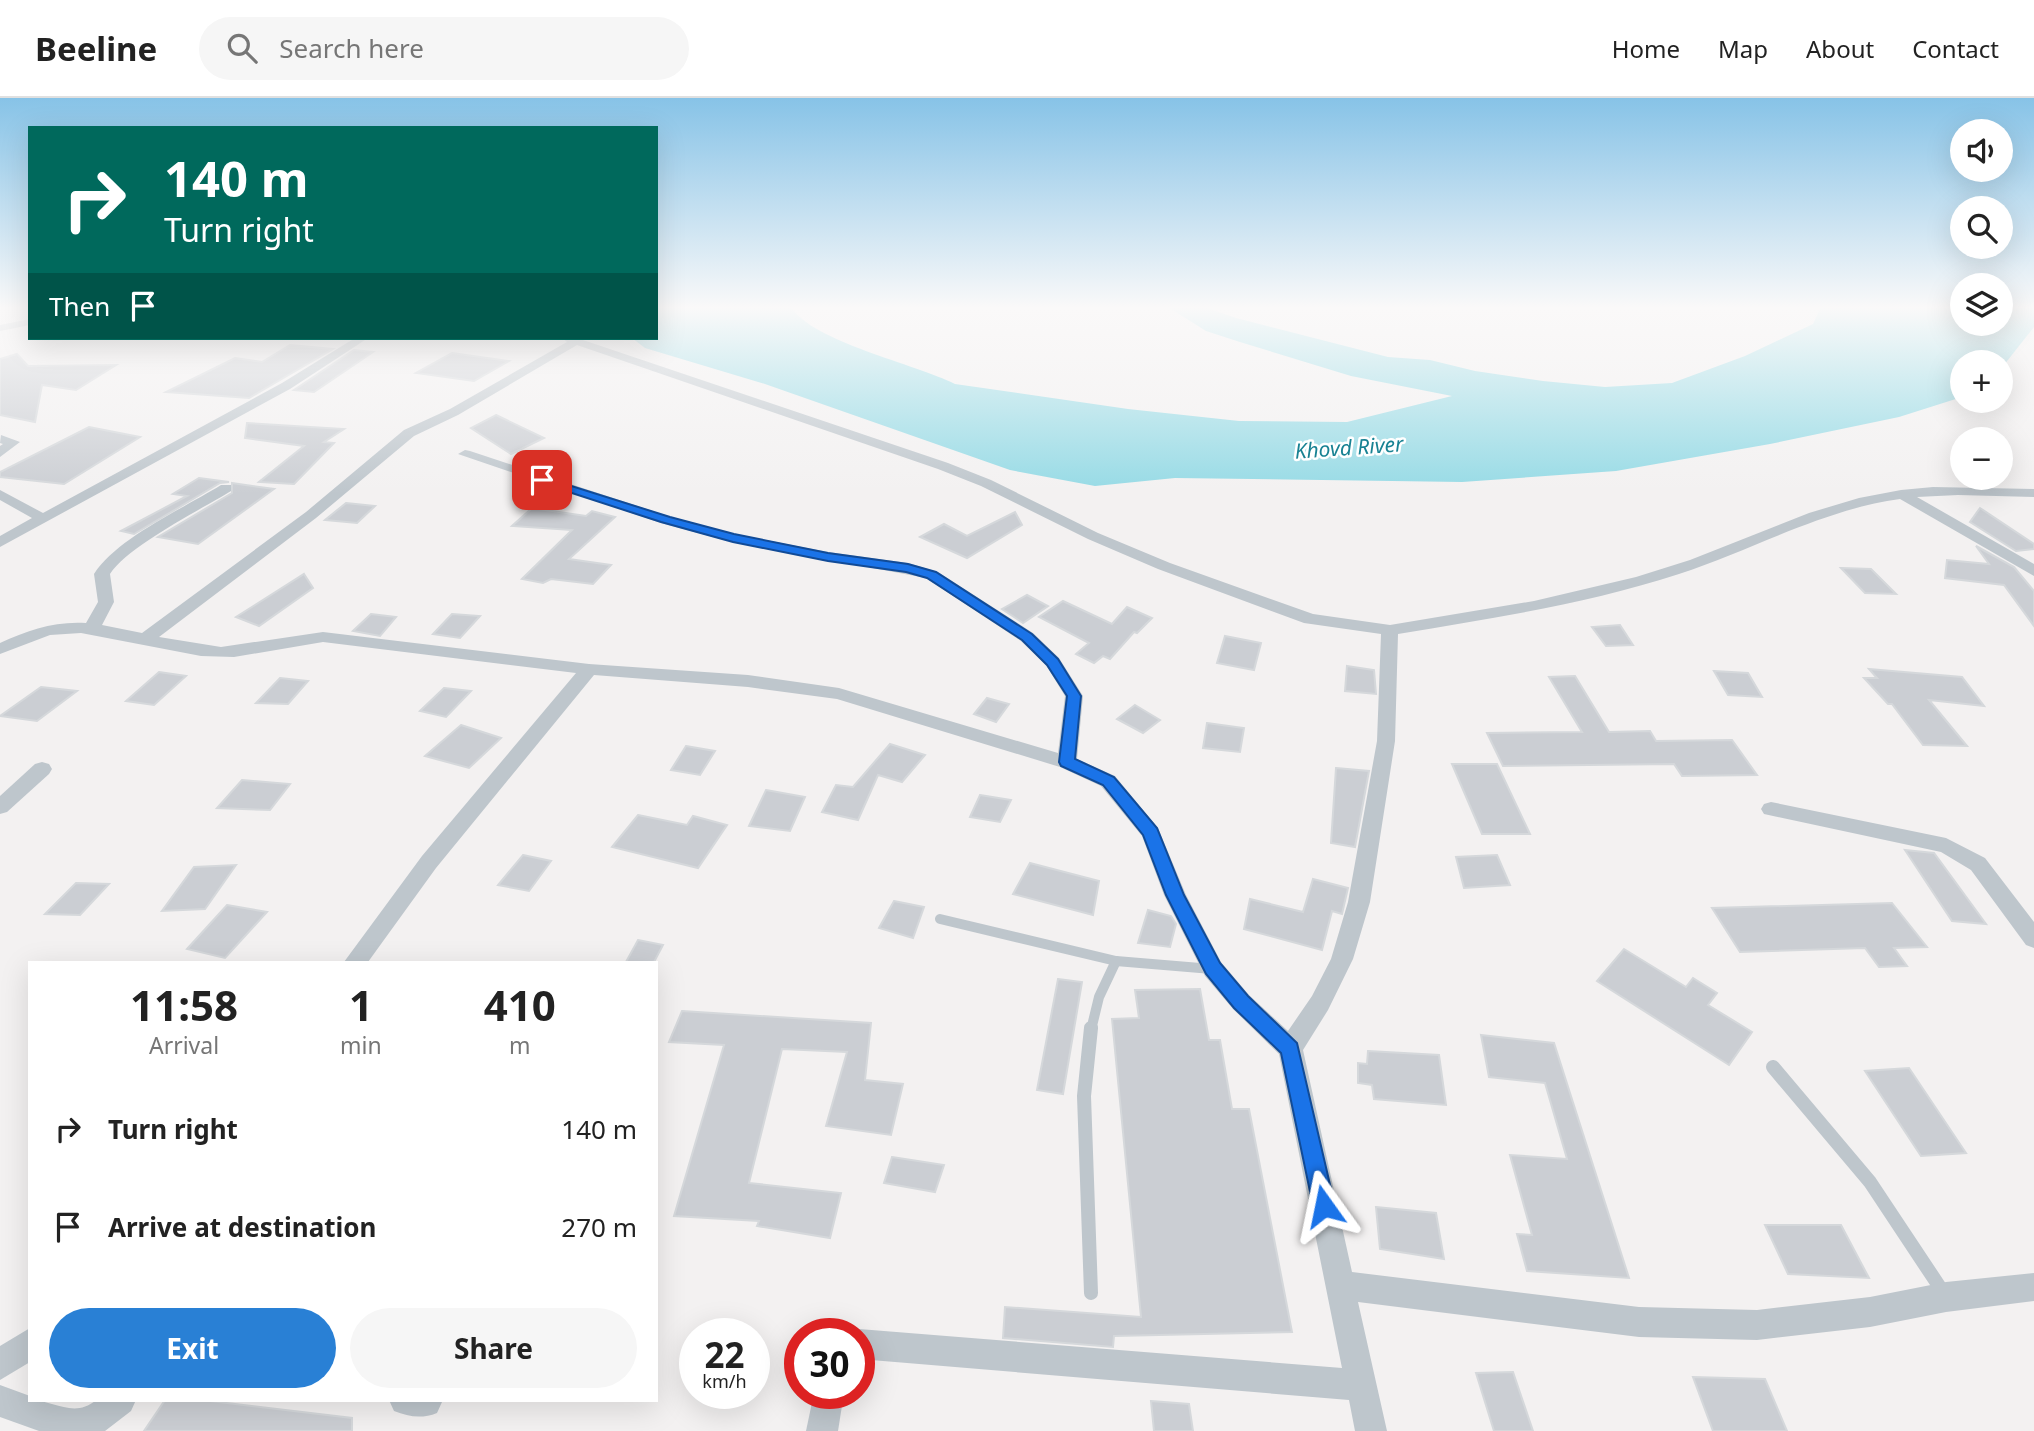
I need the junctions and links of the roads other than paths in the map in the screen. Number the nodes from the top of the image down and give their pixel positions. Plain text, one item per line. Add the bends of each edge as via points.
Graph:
1 (313, 369) edge
2 (523, 369) edge
3 (659, 369) edge
4 (1, 439) edge
5 (0, 453) edge
6 (465, 454) dead end
7 (226, 488) dead end
8 (1900, 493) junction
9 (2034, 493) edge
10 (0, 494) edge
11 (44, 519) junction
12 (0, 542) edge
13 (2034, 571) edge
14 (91, 629) junction
15 (1390, 630) junction
16 (147, 639) junction
17 (0, 649) edge
18 (589, 669) junction
19 (1067, 762) junction
20 (43, 769) dead end
21 (0, 807) edge
22 (1771, 809) dead end
23 (940, 919) dead end
24 (2034, 939) edge
25 (356, 961) edge
26 (1116, 961) junction
27 (1213, 969) junction
28 (1290, 1049) junction
29 (1773, 1067) dead end
30 (1341, 1285) junction
31 (2034, 1287) edge
32 (1091, 1293) dead end
33 (1946, 1297) junction
34 (28, 1344) edge
35 (875, 1345) edge
36 (0, 1365) edge
37 (1359, 1385) junction
38 (0, 1401) edge
39 (118, 1402) edge
40 (826, 1409) edge
41 (822, 1431) edge
42 (1371, 1431) edge

1 - 11 street
2 - 16 street via 454,412 409,433 311,515
3 - 15 street via 943,466 1152,561 1310,619
4 - 5 street via 13,442
6 - 19 street via 733,538 932,575 1027,637 1053,663 1074,696
7 - 14 street via 109,563 102,574 106,602
8 - 9 street via 1975,489
8 - 13 street
8 - 15 street via 1835,508 1675,570 1556,603
10 - 11 street
11 - 12 street
14 - 16 street
14 - 17 street via 60,628
15 - 28 street via 1386,741 1359,902 1342,959
16 - 18 street via 221,652 323,637
18 - 19 street via 748,681 839,694
18 - 25 street via 429,862
19 - 27 street via 1108,781 1151,833 1175,895
20 - 21 street
22 - 24 street via 1946,846 1978,864
23 - 26 lane
26 - 27 lane
26 - 32 lane via 1098,997 1084,1096
27 - 28 street
28 - 30 street
29 - 33 lane via 1870,1182
30 - 33 street via 1639,1322 1757,1325
30 - 37 street
31 - 33 street
34 - 36 street
35 - 37 street
37 - 42 street
38 - 39 street via 68,1426 99,1418
40 - 41 street

